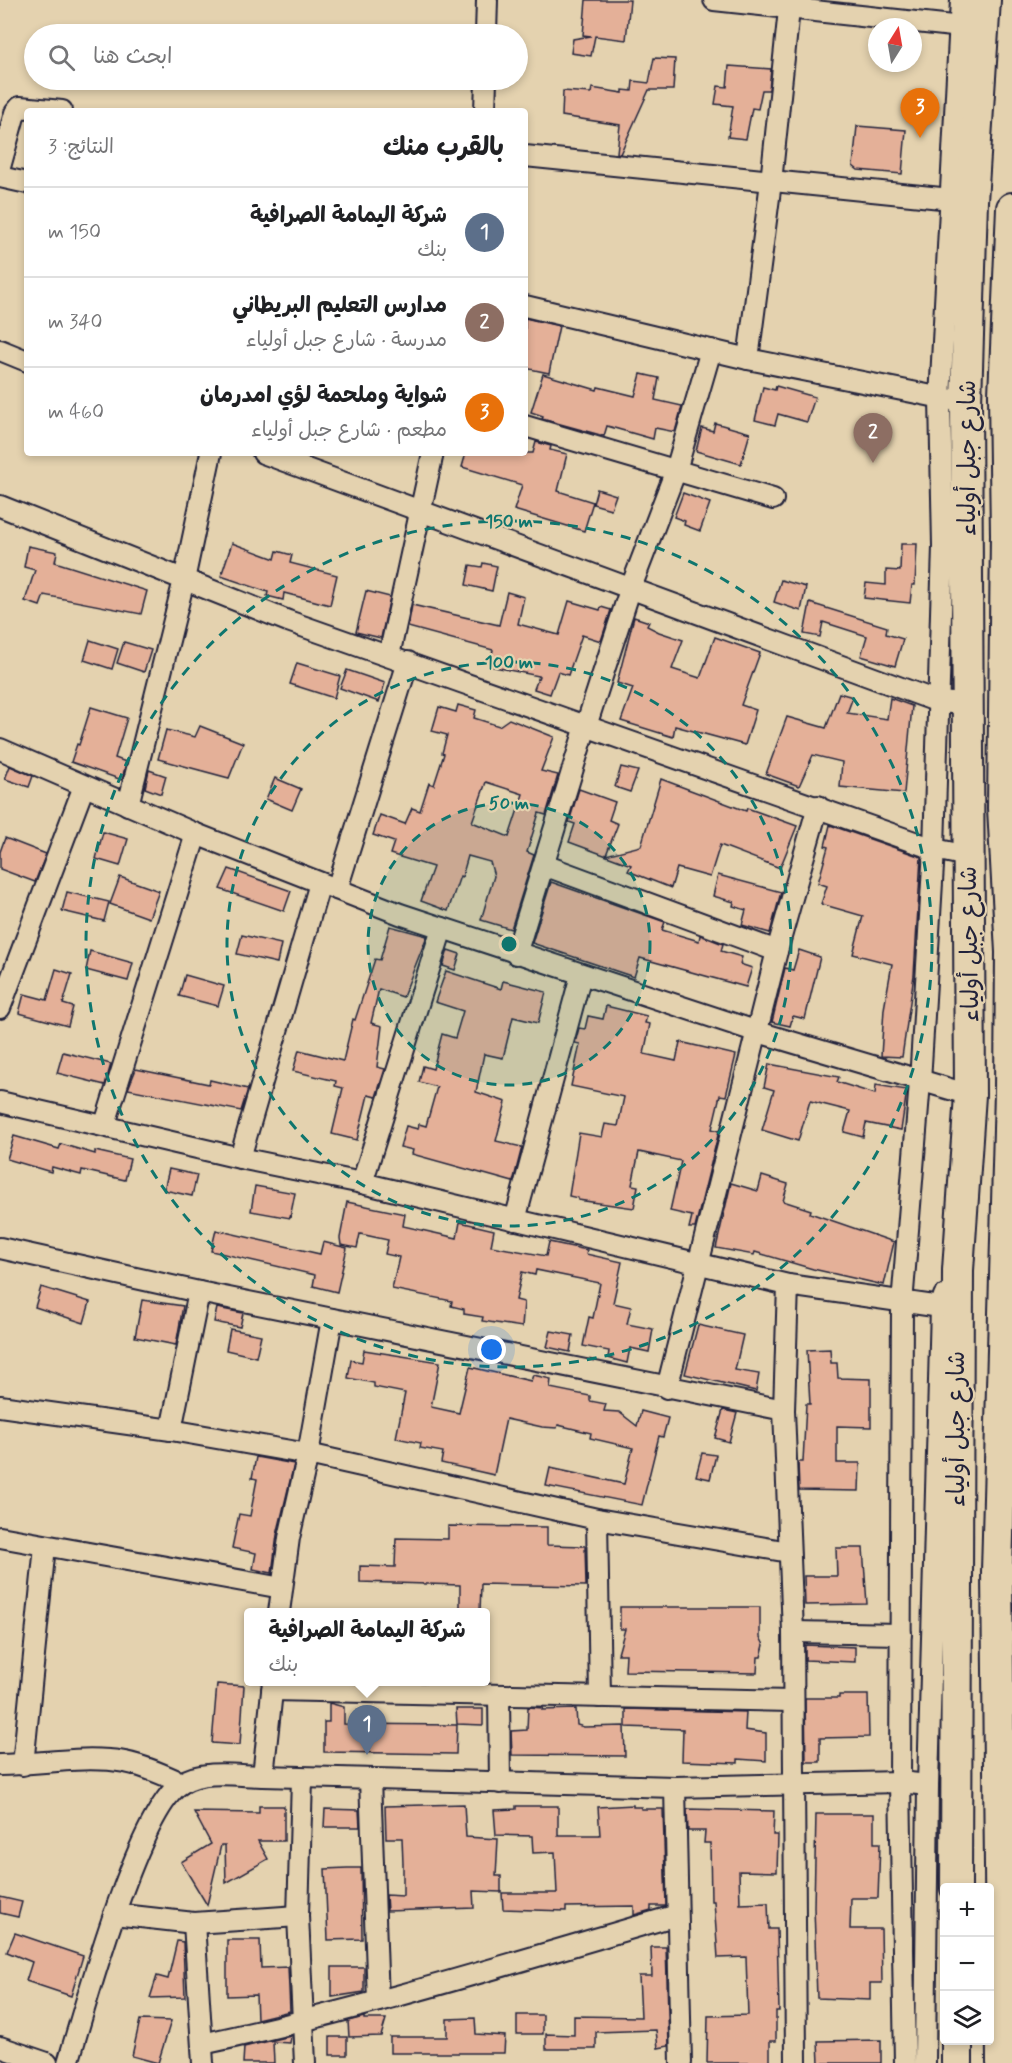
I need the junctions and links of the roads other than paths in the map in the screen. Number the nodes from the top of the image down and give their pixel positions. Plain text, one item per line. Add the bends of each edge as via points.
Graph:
1 (487, 0) edge
2 (714, 0) edge
3 (961, 0) edge
4 (789, 4) edge
5 (975, 19) edge
6 (486, 24) edge
7 (486, 90) edge
8 (30, 108) edge
9 (485, 108) edge
10 (528, 156) edge
11 (0, 167) edge
12 (0, 177) edge
13 (24, 182) edge
14 (771, 182) junction
15 (960, 200) junction
16 (1012, 208) edge
17 (528, 307) edge
18 (0, 350) edge
19 (711, 350) junction
20 (24, 359) edge
21 (748, 359) junction
22 (1008, 395) edge
23 (953, 400) junction
24 (528, 427) edge
25 (210, 456) edge
26 (270, 456) edge
27 (432, 456) edge
28 (676, 470) junction
29 (772, 499) dead end
30 (0, 506) edge
31 (421, 510) junction
32 (1009, 534) edge
33 (184, 580) junction
34 (630, 590) junction
35 (389, 656) junction
36 (408, 662) junction
37 (1008, 674) edge
38 (952, 703) junction
39 (586, 726) junction
40 (0, 749) edge
41 (84, 786) junction
42 (128, 805) junction
43 (819, 806) junction
44 (1007, 808) edge
45 (196, 834) junction
46 (934, 849) junction
47 (968, 856) junction
48 (544, 865) junction
49 (328, 886) junction
50 (442, 928) junction
51 (777, 951) junction
52 (1012, 952) edge
53 (516, 954) junction
54 (581, 975) junction
55 (0, 1008) edge
56 (758, 1032) junction
57 (920, 1082) junction
58 (1011, 1092) edge
59 (970, 1095) junction
60 (0, 1102) edge
61 (105, 1124) junction
62 (240, 1158) junction
63 (362, 1183) junction
64 (515, 1220) junction
65 (0, 1248) edge
66 (1010, 1254) edge
67 (958, 1260) junction
68 (697, 1263) junction
69 (788, 1285) junction
70 (199, 1292) junction
71 (902, 1304) junction
72 (941, 1307) junction
73 (332, 1318) junction
74 (667, 1388) junction
75 (0, 1406) edge
76 (784, 1410) junction
77 (171, 1430) junction
78 (308, 1454) junction
79 (597, 1519) junction
80 (0, 1537) edge
81 (45, 1546) junction
82 (789, 1552) junction
83 (1005, 1570) edge
84 (282, 1588) junction
85 (280, 1608) edge
86 (793, 1632) junction
87 (901, 1634) junction
88 (272, 1686) edge
89 (499, 1695) junction
90 (600, 1696) junction
91 (792, 1701) junction
92 (0, 1765) edge
93 (23, 1765) junction
94 (263, 1776) junction
95 (302, 1779) junction
96 (370, 1779) junction
97 (900, 1782) junction
98 (182, 1783) junction
99 (500, 1783) junction
100 (793, 1784) junction
101 (928, 1785) junction
102 (675, 1787) junction
103 (956, 1883) edge
104 (114, 1914) junction
105 (677, 1915) junction
106 (298, 1916) junction
107 (194, 1923) junction
108 (378, 2001) junction
109 (303, 2021) junction
110 (957, 2045) edge
111 (0, 2047) edge
112 (202, 2053) edge
113 (47, 2063) edge
114 (68, 2063) edge
115 (305, 2063) edge
116 (681, 2063) edge
117 (796, 2063) edge
118 (905, 2063) edge
119 (925, 2063) edge
120 (957, 2063) edge
121 (1002, 2063) edge

1 - 6 street
2 - 4 street
3 - 5 street
4 - 5 street
4 - 14 street
5 - 15 main road, شارع جبل أولياء
7 - 9 street
8 - 11 street via 20,107 15,113
10 - 14 street
12 - 13 street
14 - 15 street
14 - 21 street
15 - 23 main road, شارع جبل أولياء
16 - 22 main road, شارع جبل أولياء
17 - 19 street
18 - 20 street
19 - 21 street
19 - 28 street
21 - 23 street
22 - 32 main road, شارع جبل أولياء
23 - 38 main road, شارع جبل أولياء
24 - 28 street
25 - 33 street
26 - 31 street
27 - 31 street
28 - 29 street
28 - 34 street
30 - 33 street
31 - 34 street
31 - 35 street
32 - 37 main road, شارع جبل أولياء
33 - 35 street
33 - 42 street
34 - 38 street
34 - 39 street
35 - 36 street
36 - 39 street
36 - 49 street
37 - 44 main road, شارع جبل أولياء
38 - 46 street
38 - 47 main road, شارع جبل أولياء
39 - 43 street
39 - 48 street
40 - 41 street
41 - 42 street
41 - 55 street
42 - 45 street
43 - 46 street
43 - 51 street
44 - 52 main road, شارع جبل أولياء
45 - 49 street
45 - 61 street
46 - 47 street
46 - 57 street
47 - 59 main road, شارع جبل أولياء
48 - 51 street
48 - 53 street
49 - 50 street
49 - 62 street
50 - 53 street
50 - 63 street
51 - 56 street
52 - 58 main road, شارع جبل أولياء
53 - 54 street
54 - 56 street
54 - 64 street
56 - 57 street
56 - 68 street
57 - 59 street
57 - 71 street
58 - 66 main road, شارع جبل أولياء
59 - 67 main road, شارع جبل أولياء
60 - 61 street
61 - 62 street
62 - 63 street
63 - 64 street
64 - 68 street
65 - 70 street
66 - 83 main road, شارع جبل أولياء
67 - 72 street
67 - 103 main road, شارع جبل أولياء
68 - 69 street
68 - 74 street
69 - 71 street
69 - 76 street
70 - 73 street
70 - 77 street
71 - 72 street
71 - 87 street
72 - 101 street
73 - 74 street
73 - 78 street
74 - 76 street
75 - 77 street
76 - 82 street
77 - 78 street
78 - 79 street
78 - 84 street
79 - 82 street
79 - 90 street
80 - 81 street
81 - 84 street
81 - 93 street
82 - 86 street
83 - 121 main road, شارع جبل أولياء
84 - 85 street
86 - 87 street
86 - 91 street
87 - 97 street
88 - 89 street
88 - 94 street
89 - 90 street
89 - 99 street
90 - 91 street
91 - 100 street
92 - 93 street
93 - 98 street via 110,1760 142,1767
94 - 95 street
94 - 98 street via 217,1775
95 - 96 street
95 - 106 street
96 - 99 street
96 - 108 street
97 - 100 street
97 - 101 street
97 - 118 street
98 - 104 street via 158,1810
99 - 102 street
100 - 102 street
100 - 117 street
101 - 119 street
102 - 105 street
104 - 107 street
104 - 114 street
105 - 108 street
105 - 116 street
106 - 107 street
106 - 109 street
107 - 112 street
108 - 109 street
109 - 112 street
109 - 115 street
110 - 120 main road
111 - 113 street

